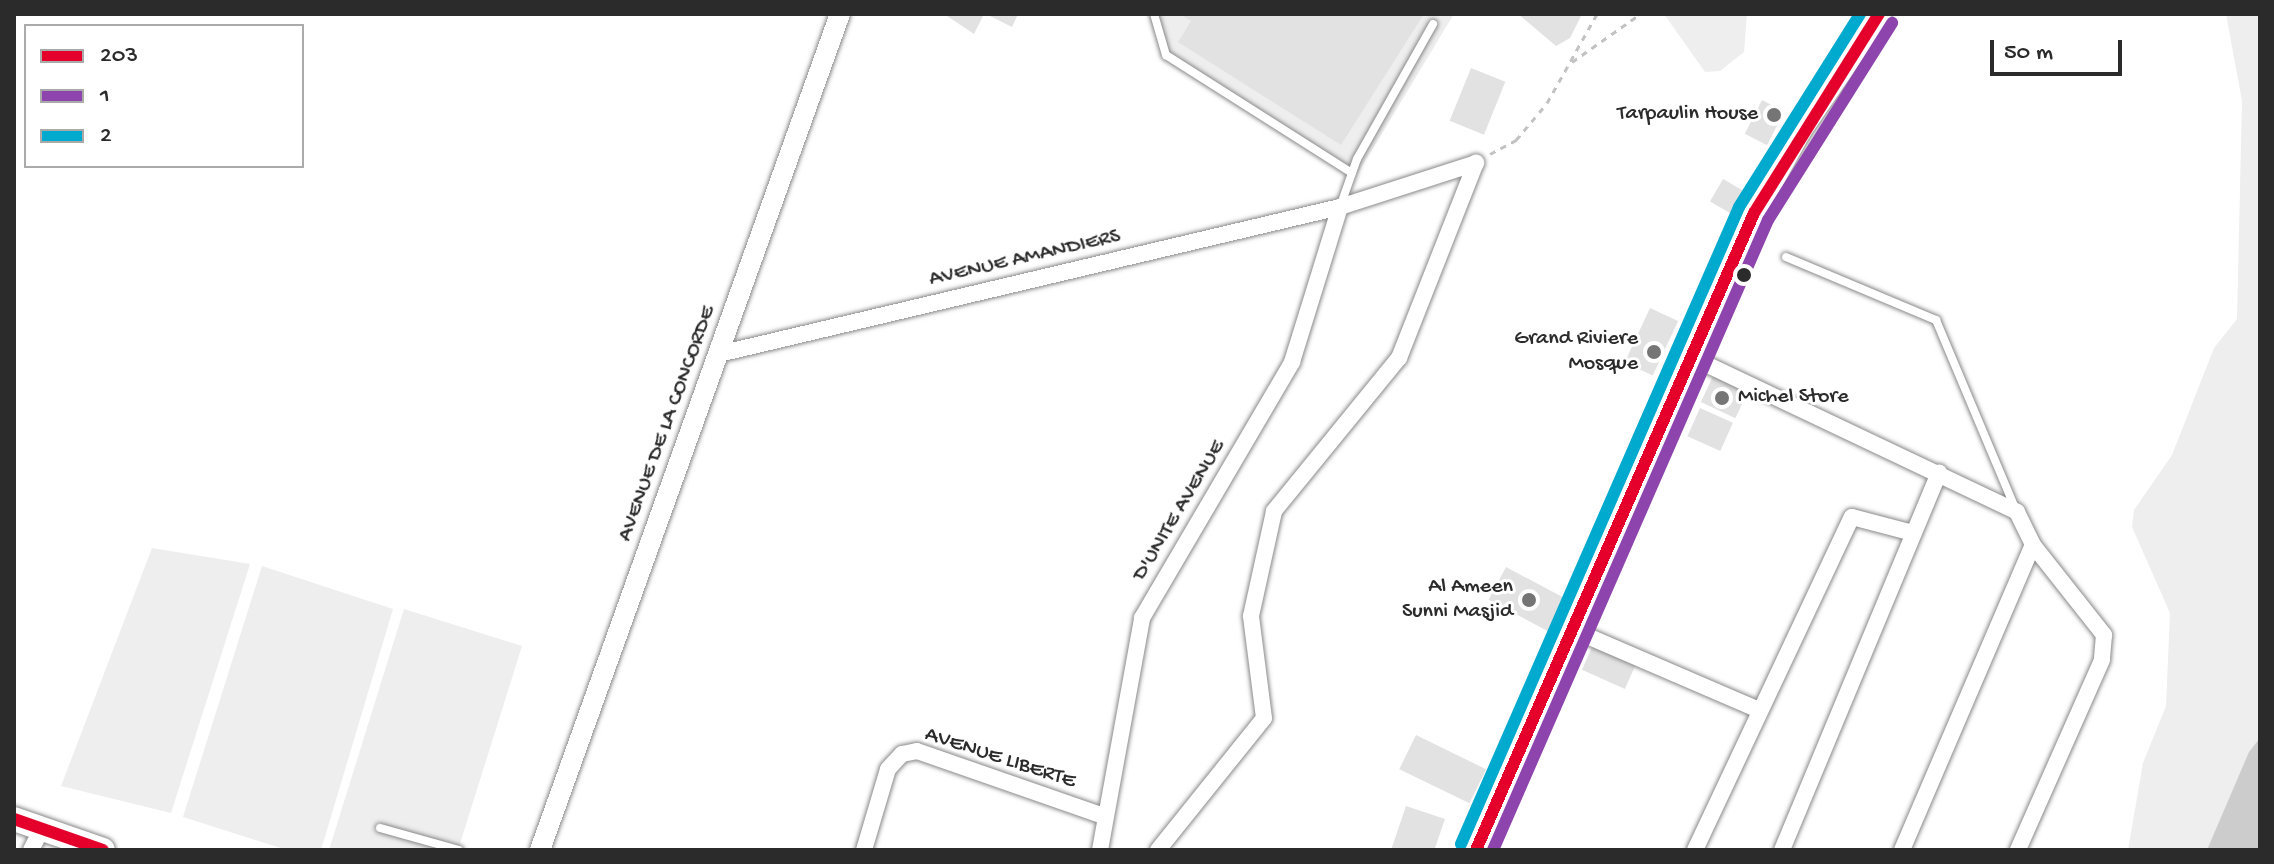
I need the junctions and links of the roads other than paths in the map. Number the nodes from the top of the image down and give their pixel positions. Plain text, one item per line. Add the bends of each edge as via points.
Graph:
1 (840, 14) edge
2 (1154, 14) edge
3 (1879, 14) edge
4 (1433, 24) dead end
5 (1352, 173) junction
6 (1340, 207) junction
7 (1786, 257) dead end
8 (719, 354) junction
9 (1691, 357) junction
10 (1939, 472) junction
11 (2017, 512) junction
12 (1913, 533) junction
13 (2033, 545) junction
14 (1571, 629) junction
15 (1757, 709) junction
16 (1104, 816) junction
17 (14, 819) edge
18 (42, 828) junction
19 (380, 828) dead end
20 (31, 850) edge
21 (103, 850) edge
22 (459, 850) edge
23 (540, 850) edge
24 (864, 850) edge
25 (1100, 850) edge
26 (1158, 850) edge
27 (1476, 850) edge
28 (1695, 850) edge
29 (1782, 850) edge
30 (1902, 850) edge
31 (2018, 850) edge

1 - 8 street, AVENUE DE LA CONCORDE
2 - 5 lane via 1166,55
3 - 9 main road via 1772,177
4 - 5 lane
5 - 6 lane
6 - 8 street, AVENUE AMANDIERS
6 - 16 street, D'UNITE AVENUE via 1292,362 1142,618
6 - 26 street, AVENUE AMANDIERS via 1476,163 1399,358 1274,511 1251,616 1264,718
7 - 11 lane via 1936,320
8 - 23 street, AVENUE DE LA CONCORDE
9 - 10 street
9 - 14 main road
10 - 11 street
10 - 12 street
11 - 13 street
12 - 15 street via 1852,517
12 - 29 street
13 - 30 street
13 - 31 street via 2104,635 2102,660
14 - 15 street
14 - 27 main road
15 - 28 street
16 - 24 street, AVENUE LIBERTE via 917,751 902,754 888,769
16 - 25 street, D'UNITE AVENUE
17 - 18 main road
18 - 20 street
18 - 21 main road
19 - 22 lane

